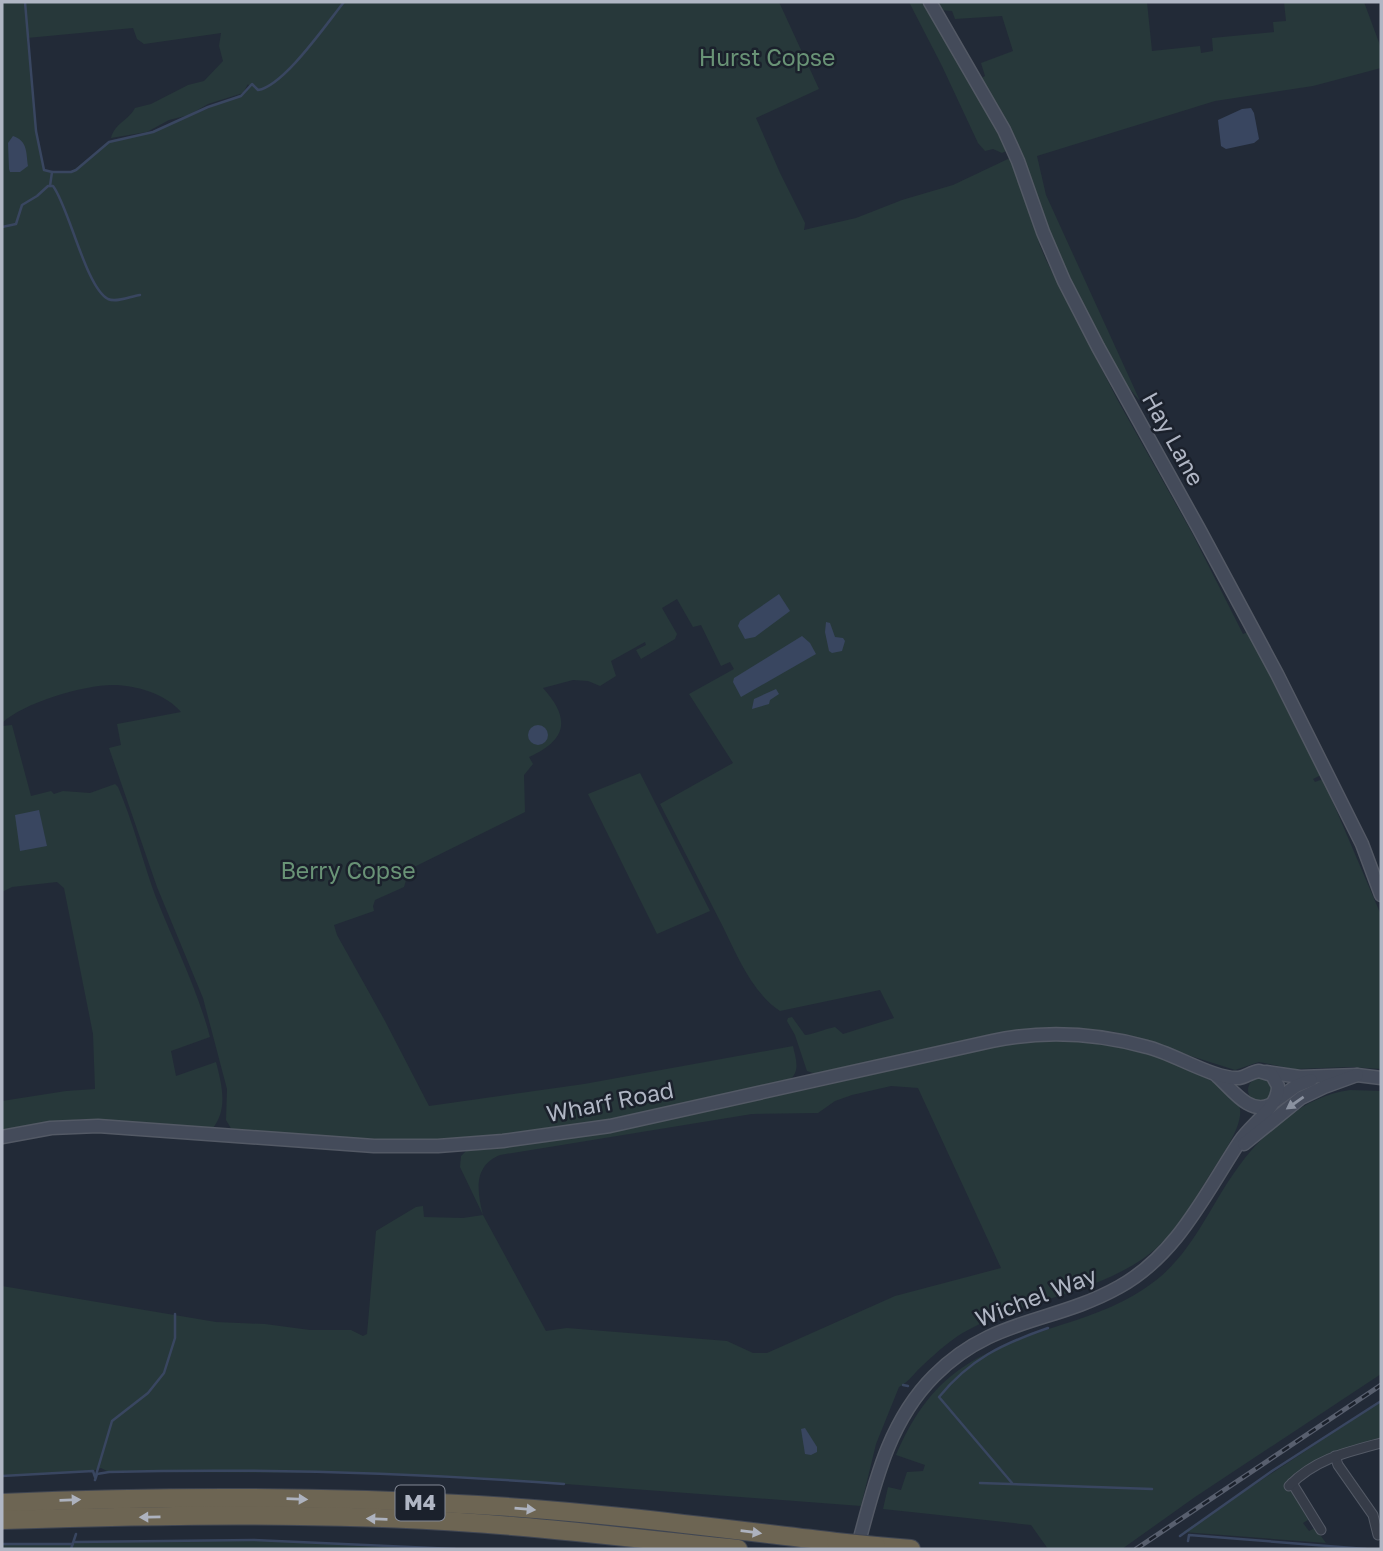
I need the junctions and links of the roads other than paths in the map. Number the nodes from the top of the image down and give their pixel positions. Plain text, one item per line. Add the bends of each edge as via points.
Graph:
1 (930, 2) edge
2 (1381, 895) edge
3 (1266, 1072) junction
4 (1214, 1074) junction
5 (1357, 1075) junction
6 (1246, 1077) junction
7 (1318, 1077) junction
8 (1381, 1078) edge
9 (1244, 1100) junction
10 (1272, 1104) junction
11 (2, 1137) edge
12 (1241, 1138) junction
13 (1229, 1159) junction
14 (1381, 1443) edge
15 (1335, 1456) junction
16 (2, 1503) edge
17 (2, 1520) edge
18 (1321, 1530) dead end
19 (1378, 1535) dead end
20 (738, 1549) edge
21 (857, 1549) edge
22 (911, 1549) edge

1 - 2 main road, Hay Lane via 1004,130 1074,299 1277,674 1362,844
3 - 6 main road, Wharf Road
3 - 7 main road, Wharf Road
3 - 10 main road via 1278,1086
4 - 6 main road, Wharf Road
4 - 9 main road, Wharf Road
4 - 11 main road, Wharf Road via 1166,1052 1122,1041 1037,1034 610,1126 503,1141 373,1146 98,1126
5 - 7 main road, Wharf Road
5 - 8 main road, Wharf Road
5 -> 13 main road via 1301,1098
6 - 9 main road via 1241,1085
7 - 10 main road, Wharf Road
9 - 10 main road via 1256,1108
9 - 12 main road, Wichel Way via 1246,1120
10 - 12 main road, Wichel Way
12 - 13 main road, Wichel Way
13 - 21 main road, Wichel Way via 1177,1239 1139,1275 1101,1297 995,1333 962,1351 933,1377 892,1436
14 - 15 street
15 - 18 street via 1291,1484
15 - 19 street via 1373,1515
16 -> 22 highway, M4, bridge via 253,1498 478,1505
20 -> 17 highway, M4 via 473,1523 240,1515

